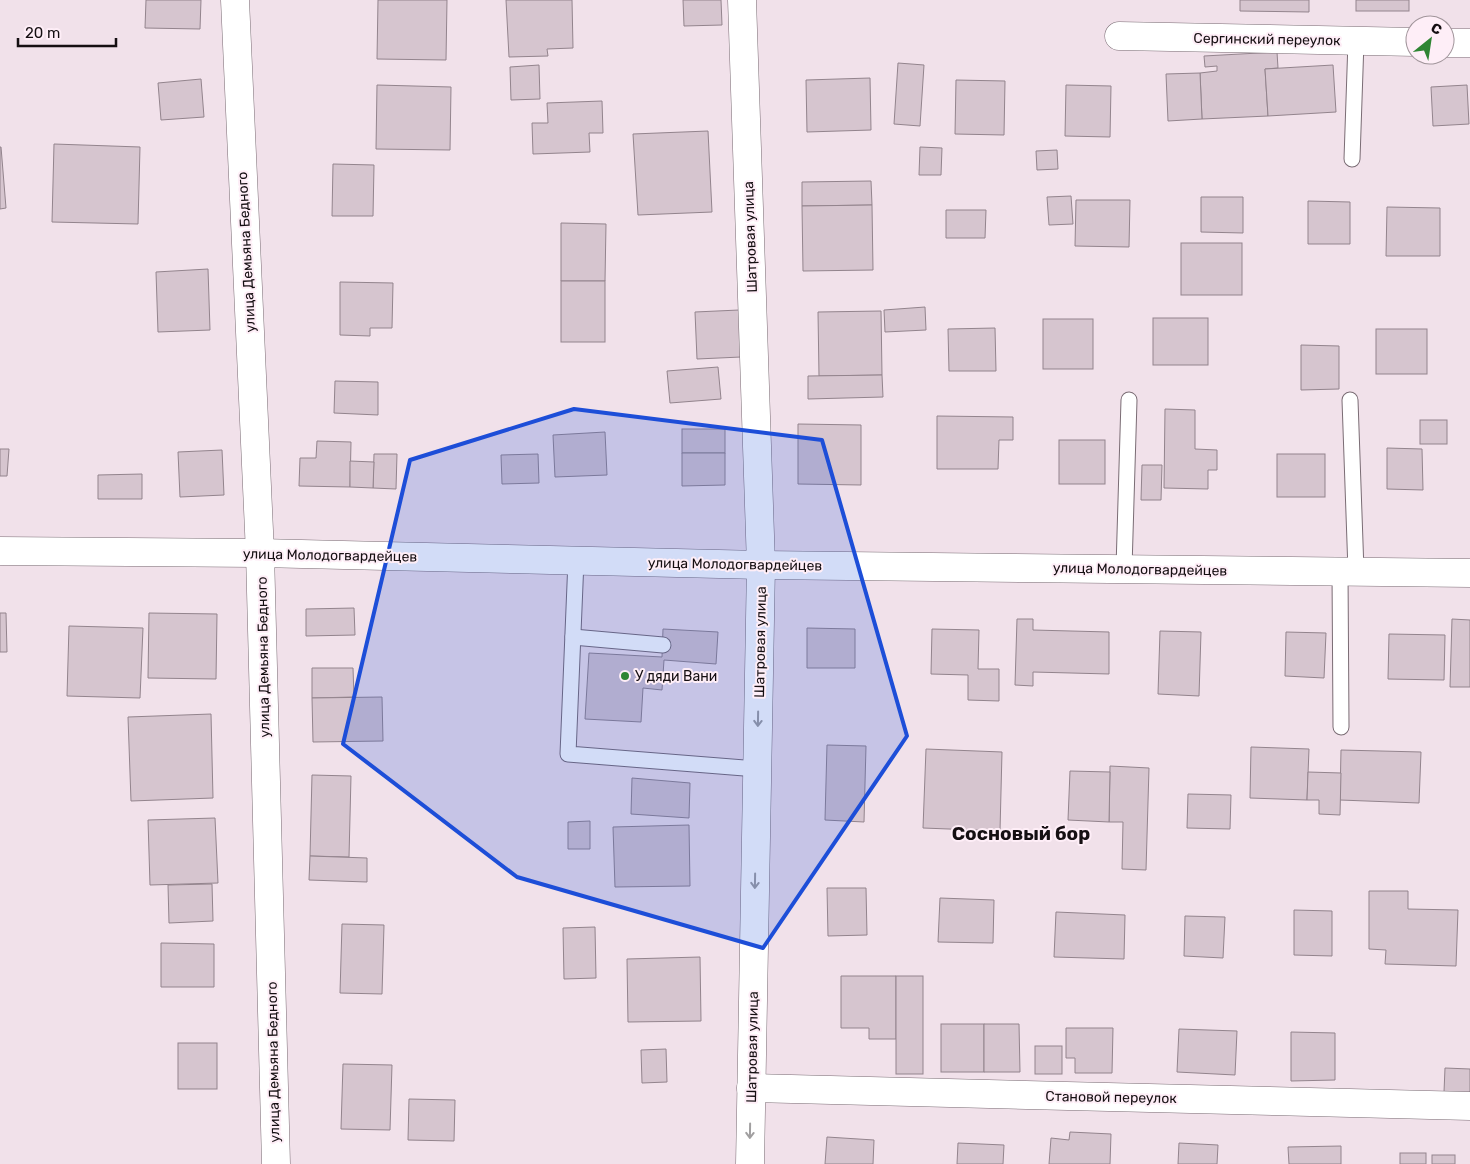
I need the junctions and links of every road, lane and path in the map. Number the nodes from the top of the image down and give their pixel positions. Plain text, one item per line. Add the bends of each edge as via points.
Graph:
1 (235, 0) edge
2 (742, 0) edge
3 (1120, 36) dead end
4 (1356, 41) junction
5 (1405, 42) edge
6 (1455, 43) edge
7 (1470, 43) edge
8 (1352, 160) dead end
9 (1129, 400) dead end
10 (1350, 400) dead end
11 (0, 551) edge
12 (260, 553) junction
13 (576, 560) junction
14 (761, 565) junction
15 (1124, 568) junction
16 (1348, 571) junction
17 (1470, 573) edge
18 (572, 637) junction
19 (662, 644) dead end
20 (1341, 727) dead end
21 (757, 769) junction
22 (751, 1088) junction
23 (1470, 1106) edge
24 (276, 1164) edge
25 (750, 1164) edge

1 - 12 street, улица Демьяна Бедного
2 - 14 street, Шатровая улица
3 - 4 street, Сергинский переулок
4 - 5 street, Сергинский переулок
4 - 8 lane
6 - 7 street
9 - 15 lane
10 - 16 lane
11 - 12 street, улица Молодогвардейцев
12 - 13 street, улица Молодогвардейцев
12 - 24 street, улица Демьяна Бедного
13 - 14 street, улица Молодогвардейцев
13 - 18 lane
14 - 15 street, улица Молодогвардейцев
14 -> 21 street, Шатровая улица
15 - 16 street, улица Молодогвардейцев
16 - 17 street, улица Молодогвардейцев
16 - 20 lane
18 - 19 lane
18 - 21 lane via 568,754
21 -> 22 street, Шатровая улица
22 - 23 street, Становой переулок
22 -> 25 street, Шатровая улица

